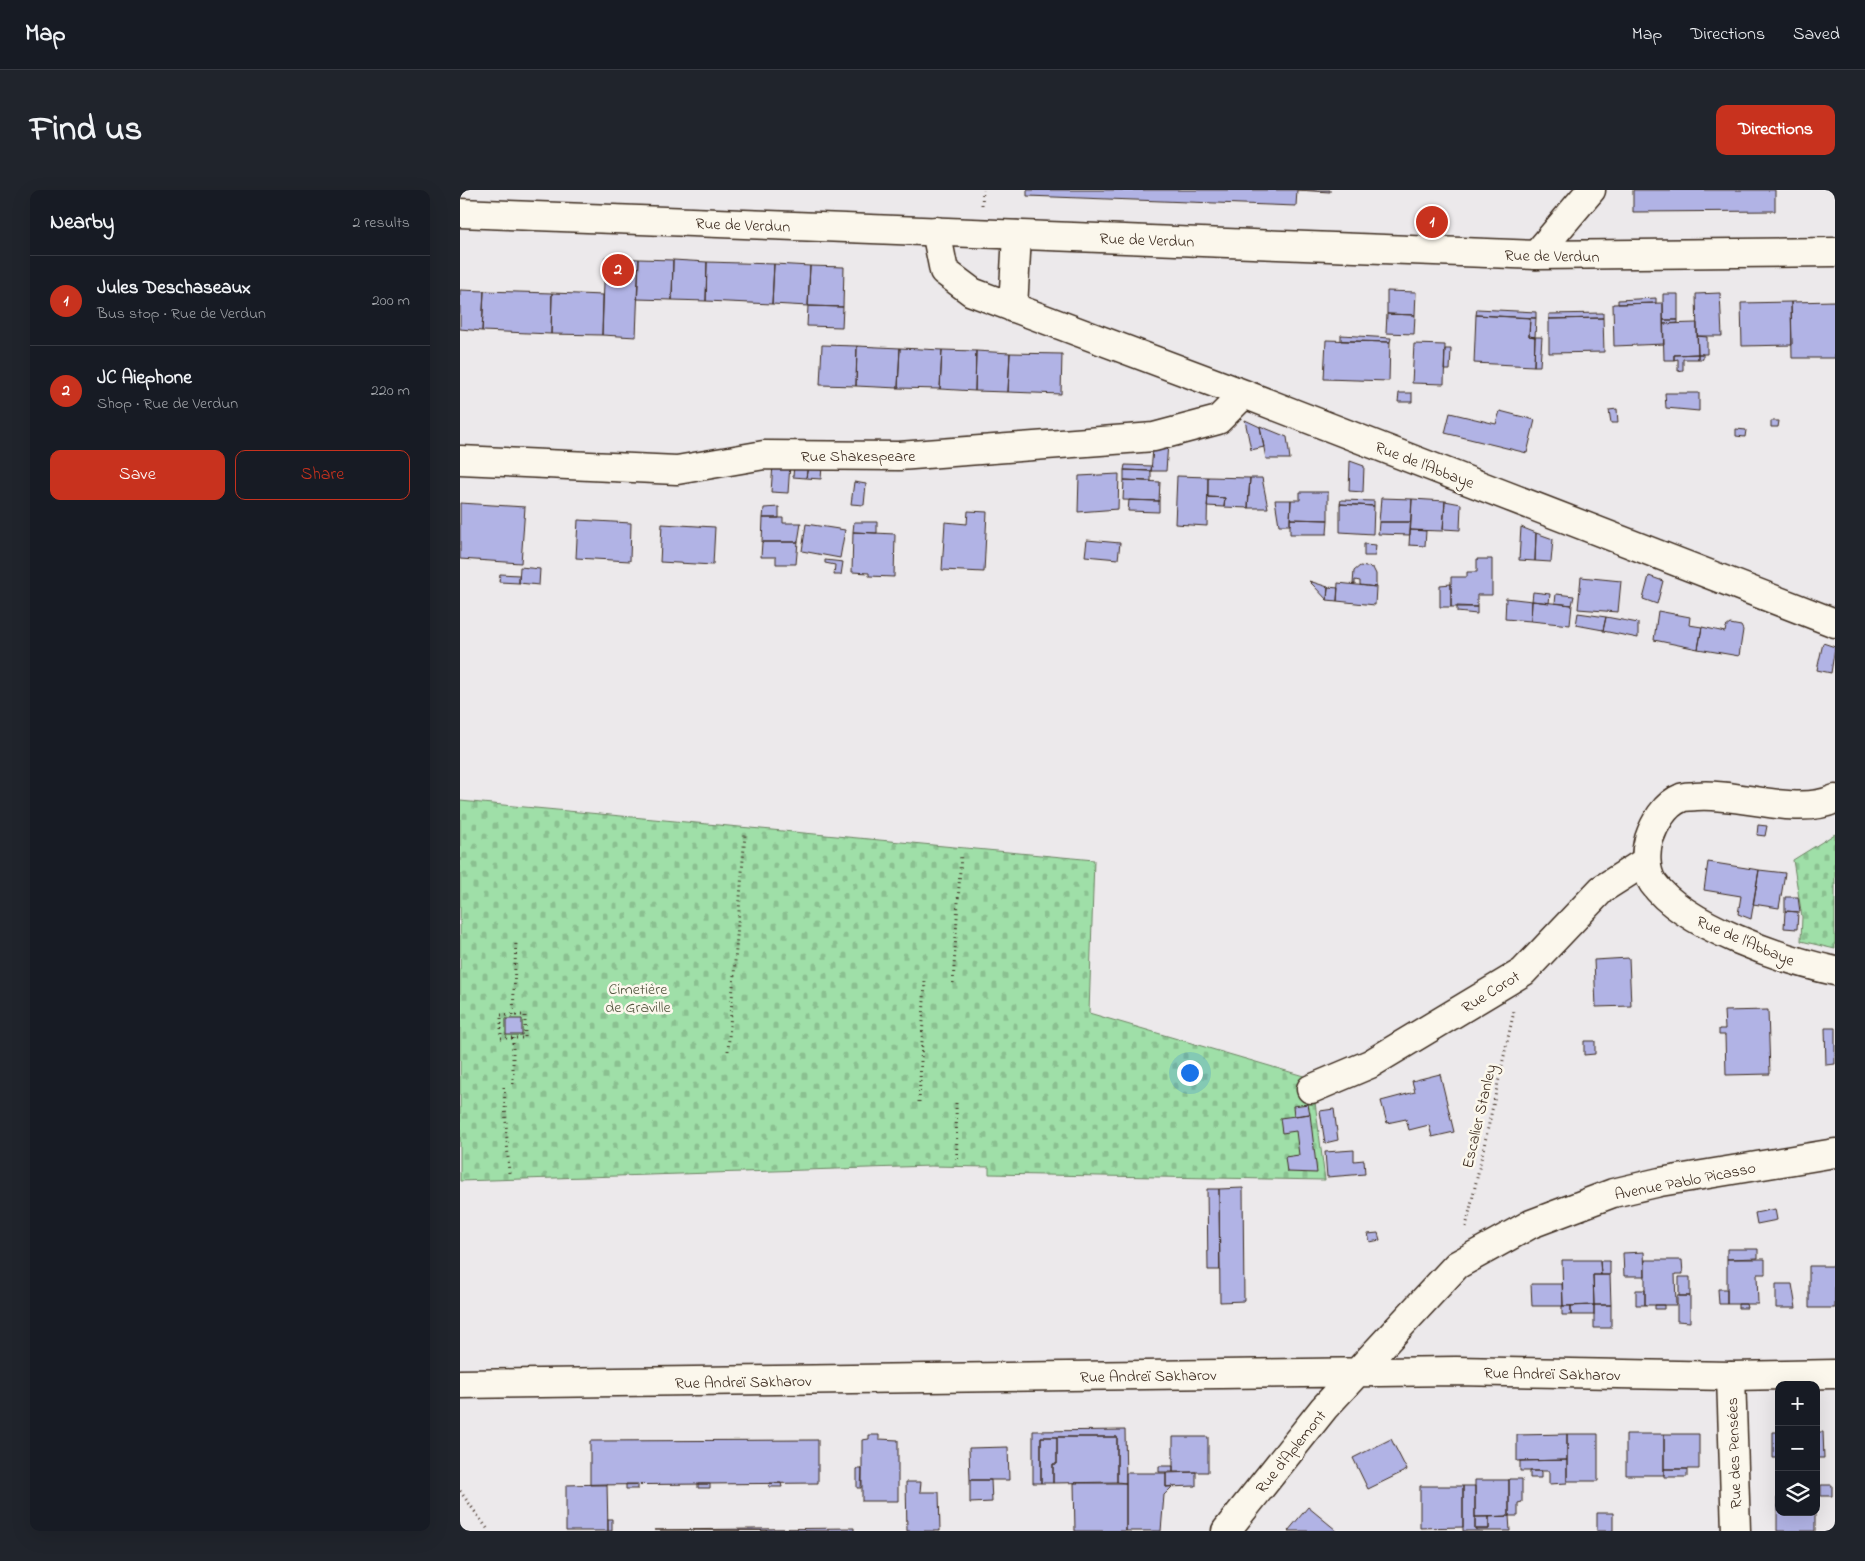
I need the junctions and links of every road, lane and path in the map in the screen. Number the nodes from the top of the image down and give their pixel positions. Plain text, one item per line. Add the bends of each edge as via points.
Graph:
1 (1591, 190) edge
2 (460, 213) edge
3 (936, 231) junction
4 (1017, 235) junction
5 (1835, 252) edge
6 (1536, 255) junction
7 (1014, 308) junction
8 (1244, 394) junction
9 (460, 460) edge
10 (1835, 623) edge
11 (1835, 799) edge
12 (745, 834) dead end
13 (961, 854) dead end
14 (1646, 861) junction
15 (516, 941) dead end
16 (1835, 971) edge
17 (1523, 972) junction
18 (925, 981) dead end
19 (953, 983) dead end
20 (513, 1015) junction
21 (513, 1038) junction
22 (728, 1051) dead end
23 (504, 1087) dead end
24 (513, 1087) dead end
25 (1311, 1089) dead end
26 (920, 1102) dead end
27 (956, 1103) dead end
28 (1835, 1154) edge
29 (957, 1161) dead end
30 (509, 1174) dead end
31 (1457, 1266) junction
32 (1356, 1372) junction
33 (1835, 1374) edge
34 (1731, 1376) junction
35 (460, 1384) edge
36 (460, 1491) edge
37 (489, 1531) edge
38 (1226, 1531) edge
39 (1736, 1531) edge

1 - 6 street
2 - 3 street, Rue de Verdun
3 - 4 street, Rue de Verdun
3 - 7 street, Rue de l'Abbaye via 944,271 972,292
4 - 6 street, Rue de Verdun
4 - 7 street
5 - 6 street, Rue de Verdun
7 - 8 street, Rue de l'Abbaye
8 - 9 street, Rue Shakespeare via 1218,420 1154,437 899,456 764,455 677,470
8 - 10 street, Rue de l'Abbaye
11 - 14 street, Rue de l'Abbaye via 1825,804 1772,804 1708,795 1681,798 1663,812 1654,827
12 - 22 path
13 - 19 path
14 - 16 street, Rue de l'Abbaye via 1652,882 1669,901 1698,921 1794,962
14 - 17 street, Rue Corot via 1602,889
15 - 20 path
17 - 25 street, Rue Corot via 1370,1064
17 - 31 path, Escalier Stanley
18 - 26 path
20 - 21 path via 501,1015 501,1038
20 - 21 path via 526,1015 525,1038
21 - 24 path
23 - 30 path
27 - 29 path
28 - 31 street, Avenue Pablo Picasso via 1613,1193 1531,1224
31 - 32 street, Avenue Pablo Picasso
32 - 34 street, Rue Andreï Sakharov
32 - 35 street, Rue Andreï Sakharov
32 - 38 street, Rue d'Aplemont
33 - 34 street, Rue Andreï Sakharov
34 - 39 street, Rue des Pensées
36 - 37 path

